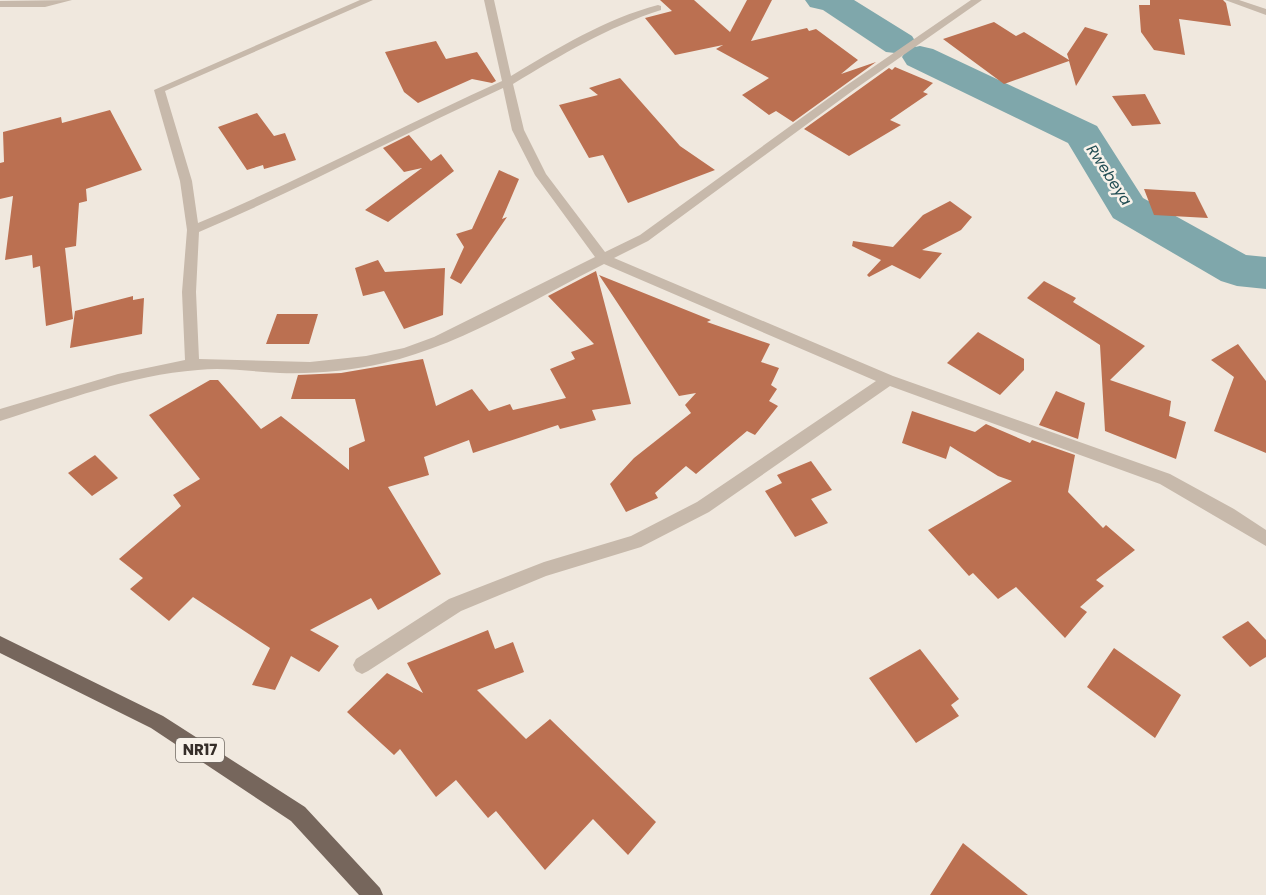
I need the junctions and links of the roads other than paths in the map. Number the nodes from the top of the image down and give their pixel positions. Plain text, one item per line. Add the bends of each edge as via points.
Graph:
1 (67, 0) edge
2 (368, 0) edge
3 (489, 0) edge
4 (977, 0) edge
5 (1230, 0) edge
6 (0, 4) edge
7 (658, 8) dead end
8 (1266, 12) edge
9 (508, 82) junction
10 (193, 230) junction
11 (602, 258) junction
12 (192, 364) junction
13 (888, 380) junction
14 (0, 415) edge
15 (1266, 539) edge
16 (0, 644) edge
17 (362, 665) dead end
18 (373, 895) edge

1 - 6 street
2 - 10 street via 159,90 186,181
3 - 9 street
4 - 11 street via 644,238
5 - 8 street
7 - 9 street via 583,38
9 - 10 street via 271,197
9 - 11 street via 518,130 541,175
10 - 12 street via 189,292
11 - 12 street via 479,324 407,354 291,368
11 - 13 street
12 - 14 street via 131,376
13 - 15 street via 1165,479
13 - 17 street via 703,507 635,542 544,569 455,605
16 - 18 main road, NR17 via 157,722 298,814

